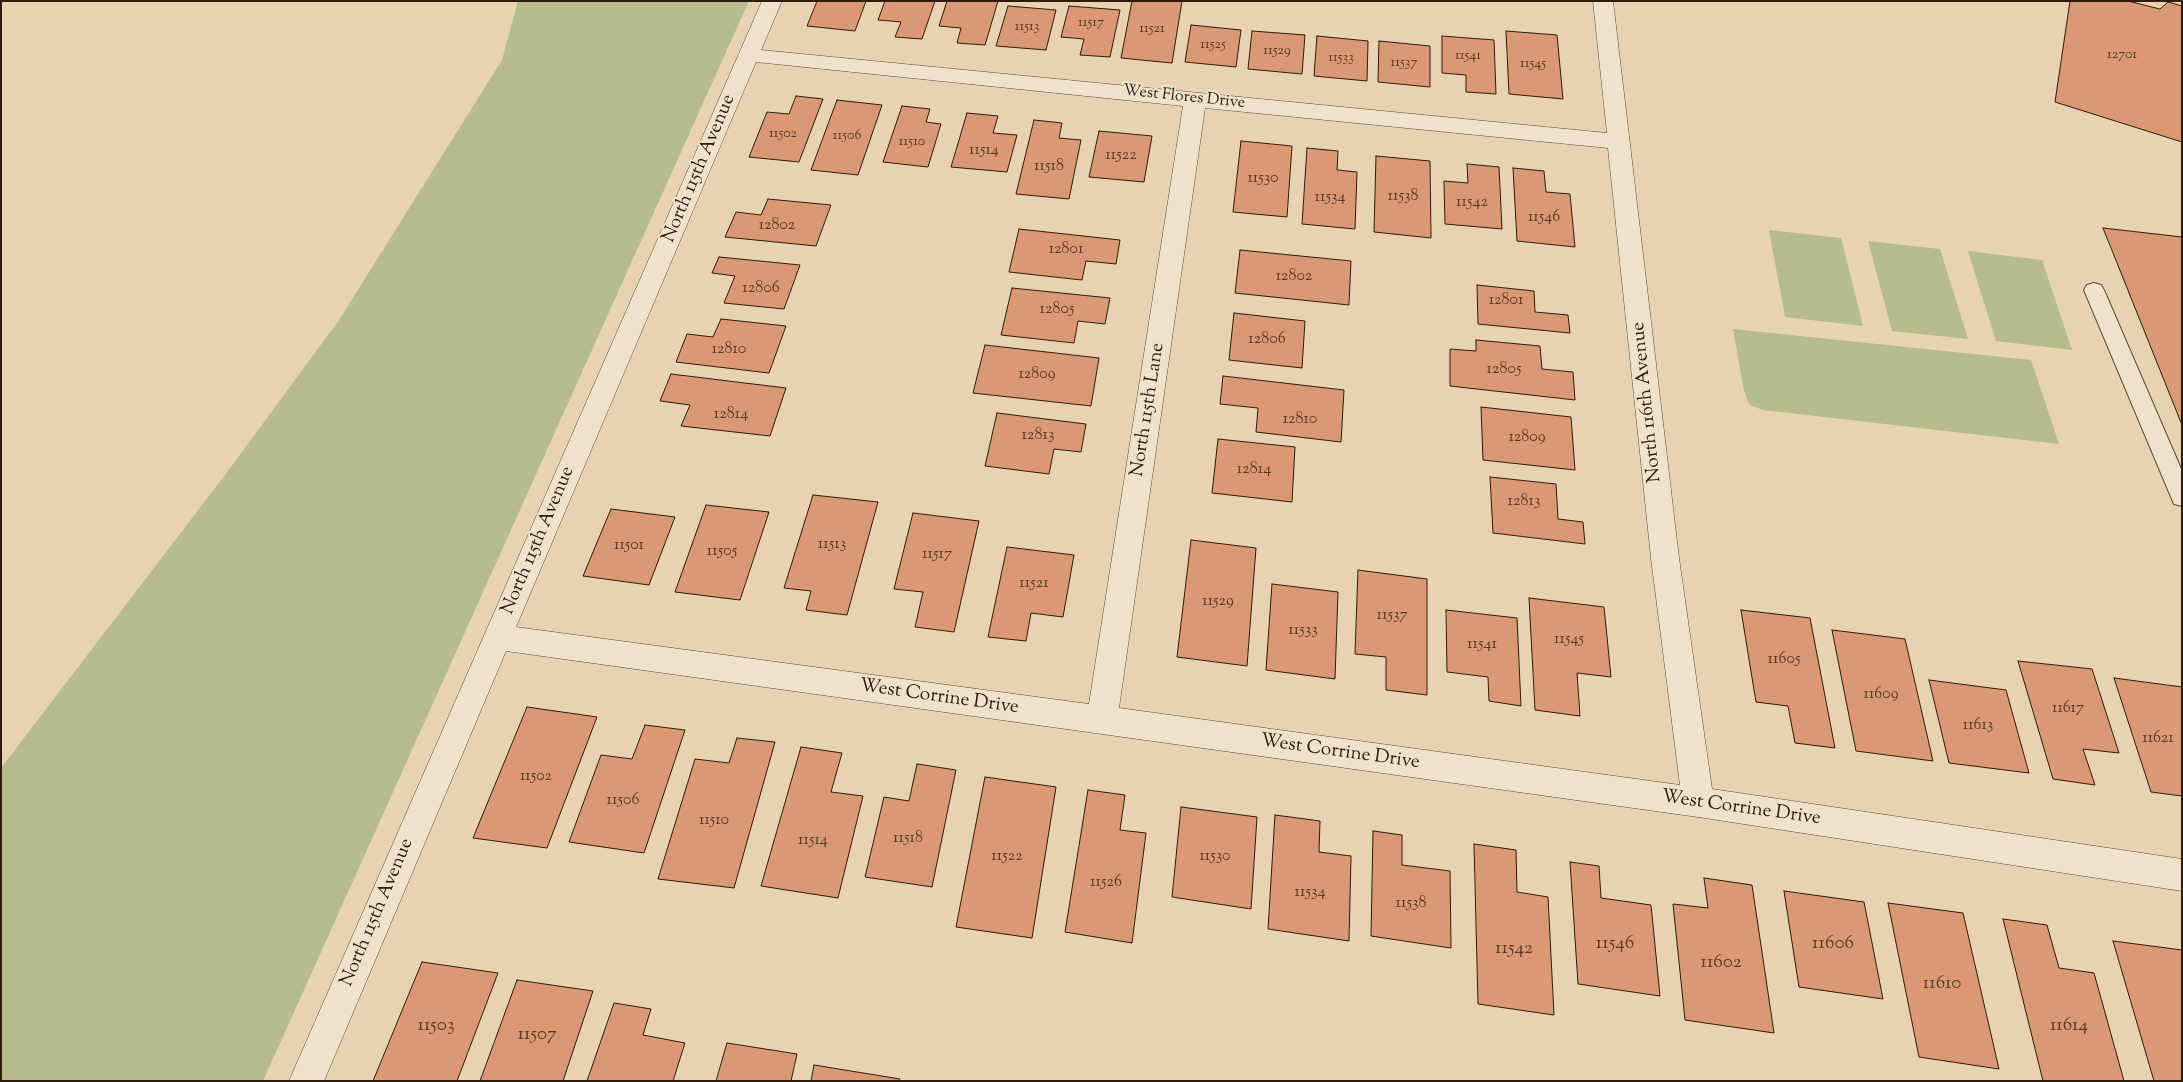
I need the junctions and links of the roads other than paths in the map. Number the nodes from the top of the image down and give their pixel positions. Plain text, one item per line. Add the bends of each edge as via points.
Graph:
1 (772, 1) edge
2 (1603, 1) edge
3 (749, 55) junction
4 (1195, 100) junction
5 (1619, 142) junction
6 (2094, 290) dead end
7 (2182, 497) edge
8 (498, 637) junction
9 (1102, 720) junction
10 (1698, 802) junction
11 (2182, 875) edge
12 (306, 1081) edge

1 - 3 street, North 115th Avenue
2 - 5 street, North 116th Avenue
3 - 4 street, West Flores Drive
3 - 8 street, North 115th Avenue
4 - 5 street, West Flores Drive
4 - 9 street, North 115th Lane
5 - 10 street, North 116th Avenue via 1665,558
6 - 7 lane
8 - 9 street, West Corrine Drive
8 - 12 street, North 115th Avenue
9 - 10 street, West Corrine Drive
10 - 11 street, West Corrine Drive

